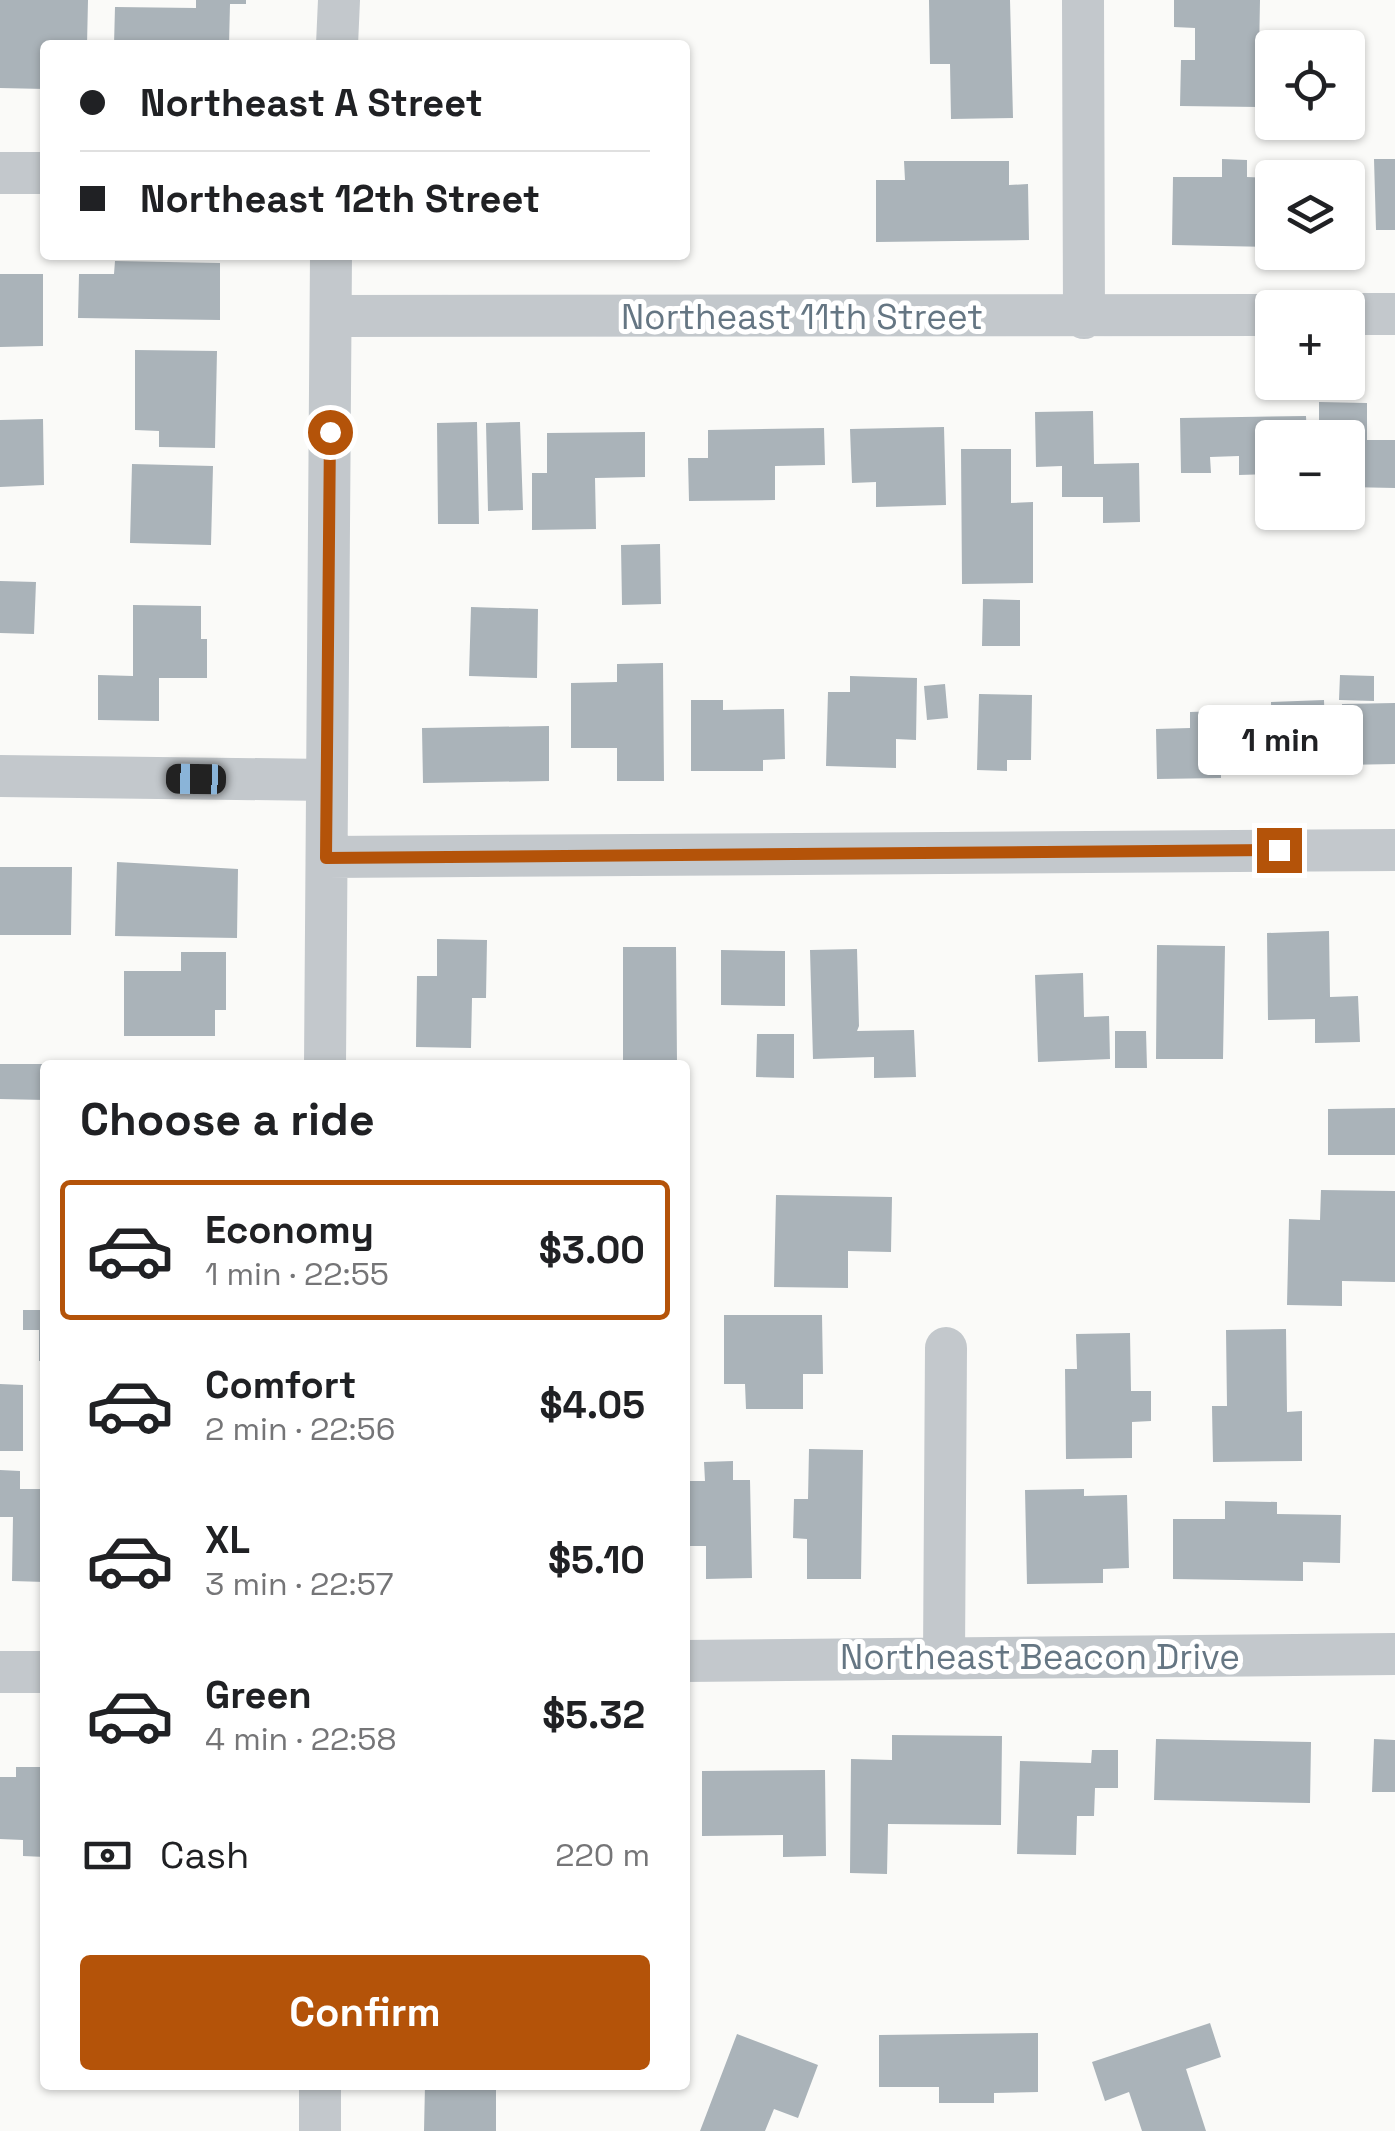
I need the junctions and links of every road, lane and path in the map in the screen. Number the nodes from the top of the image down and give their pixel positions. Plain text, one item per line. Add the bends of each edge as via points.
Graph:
1 (339, 0) edge
2 (1083, 0) edge
3 (337, 40) edge
4 (0, 173) edge
5 (40, 173) edge
6 (331, 260) edge
7 (1365, 314) edge
8 (1395, 314) edge
9 (1255, 315) edge
10 (331, 316) junction
11 (1084, 318) junction
12 (0, 776) edge
13 (327, 780) junction
14 (1395, 850) edge
15 (326, 858) junction
16 (325, 1060) edge
17 (946, 1348) dead end
18 (1395, 1654) edge
19 (944, 1657) junction
20 (690, 1661) edge
21 (0, 1672) edge
22 (40, 1672) edge
23 (320, 2090) edge
24 (320, 2131) edge

1 - 3 street
2 - 11 street
4 - 5 street
6 - 10 street
7 - 8 street
9 - 11 street, Northeast 11th Street
10 - 11 street, Northeast 11th Street
10 - 13 street
12 - 13 street
13 - 15 street
14 - 15 street
15 - 16 street
17 - 19 street
18 - 19 street, Northeast Beacon Drive
19 - 20 street, Northeast Beacon Drive
21 - 22 street
23 - 24 street

